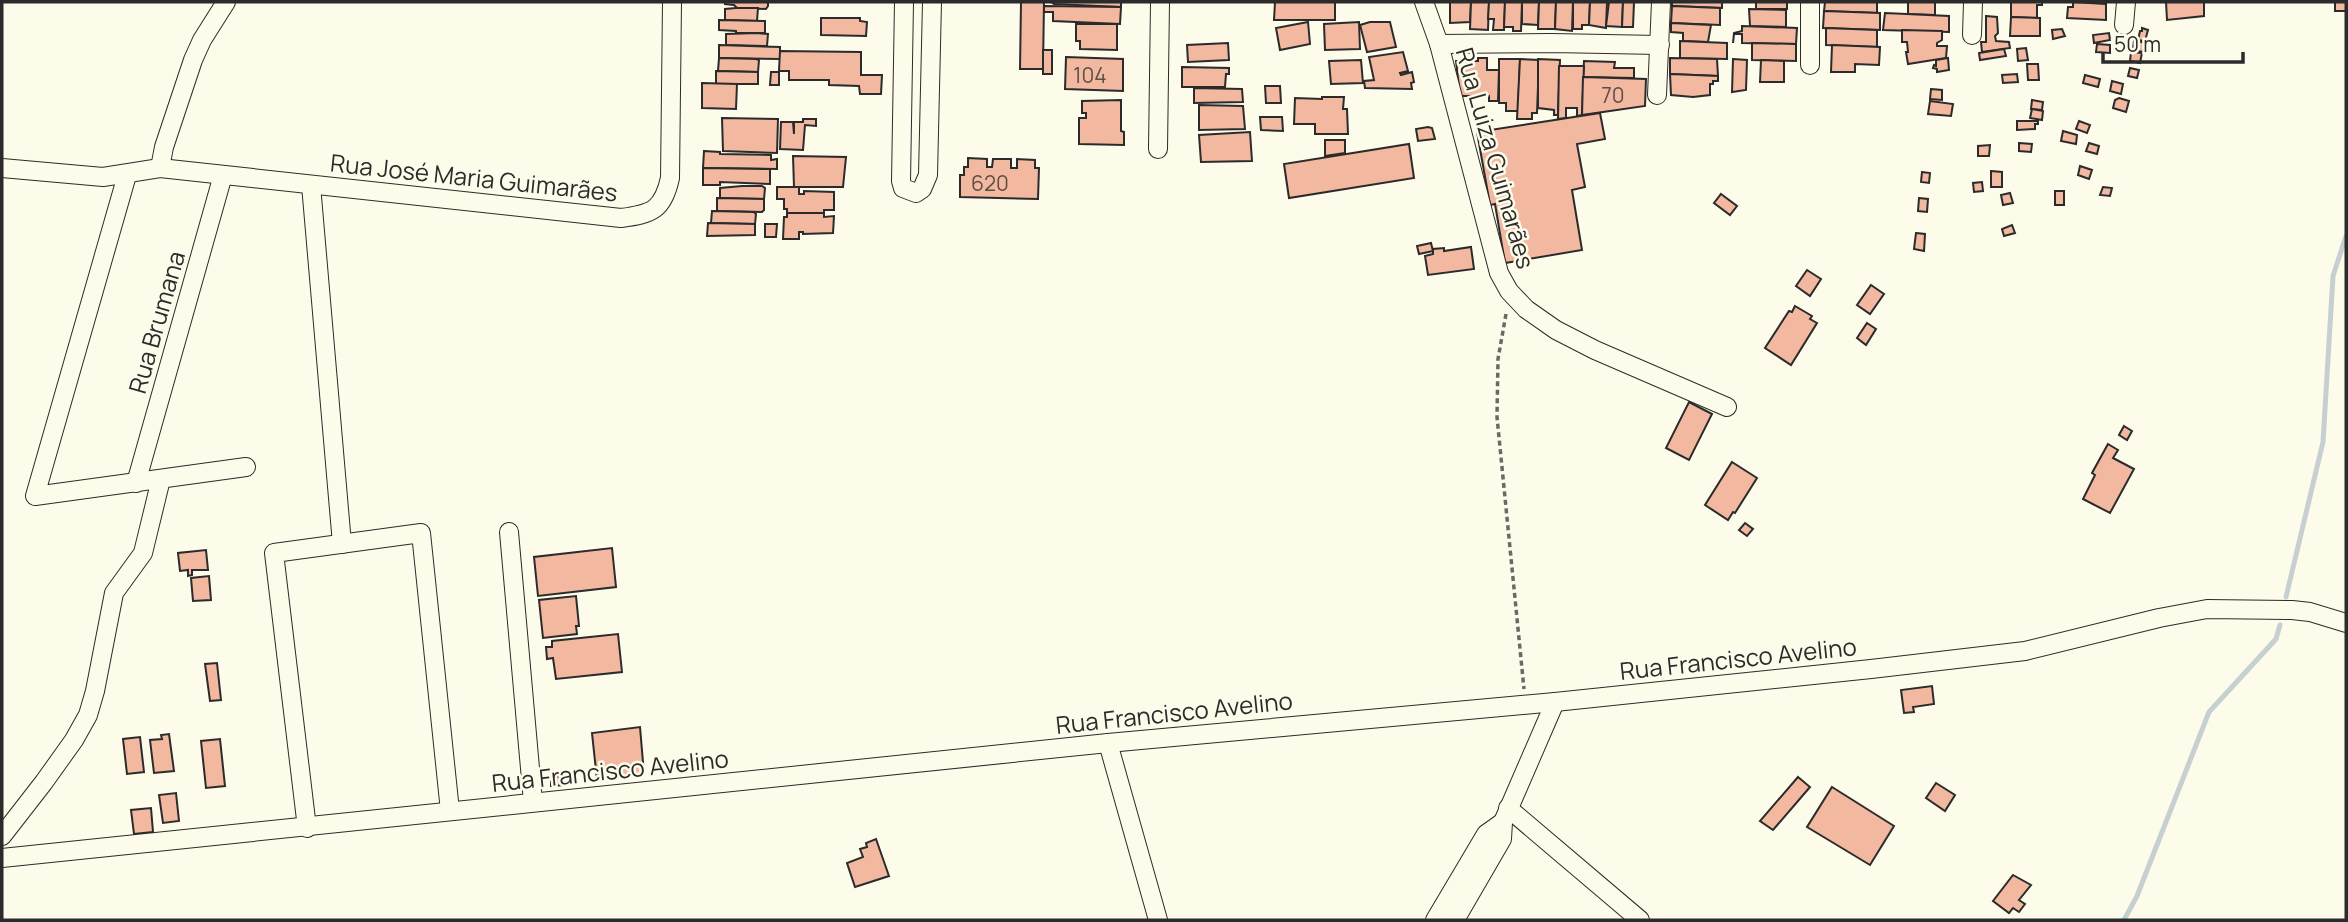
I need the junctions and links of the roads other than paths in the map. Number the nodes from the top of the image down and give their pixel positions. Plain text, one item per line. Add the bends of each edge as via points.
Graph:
1 (226, 2) edge
2 (672, 2) edge
3 (904, 2) edge
4 (932, 2) edge
5 (1160, 2) edge
6 (1424, 2) edge
7 (1661, 2) edge
8 (1810, 2) edge
9 (1973, 2) edge
10 (2126, 2) edge
11 (2124, 25) dead end
12 (1972, 35) dead end
13 (1439, 44) junction
14 (1660, 45) junction
15 (1810, 65) dead end
16 (1657, 95) dead end
17 (1158, 149) dead end
18 (2, 168) edge
19 (160, 168) junction
20 (127, 175) junction
21 (223, 175) junction
22 (311, 185) junction
23 (1727, 407) dead end
24 (246, 467) dead end
25 (161, 479) junction
26 (135, 483) junction
27 (509, 531) dead end
28 (342, 544) junction
29 (2346, 623) edge
30 (1555, 702) junction
31 (1108, 743) junction
32 (533, 802) junction
33 (450, 811) junction
34 (1505, 815) junction
35 (307, 828) junction
36 (2, 836) edge
37 (2, 858) edge
38 (1158, 920) edge
39 (1435, 920) edge
40 (1455, 920) edge
41 (1640, 920) edge

1 - 19 street via 193,60
2 - 22 street, Rua José Maria Guimarães via 670,178 667,192 652,212 621,218
3 - 4 street via 901,181 903,188 916,192 928,175
5 - 17 street
6 - 13 street, Rua Luiza Guimarães
7 - 14 street
8 - 15 street
9 - 12 street
10 - 11 street
13 - 14 street
13 - 23 street, Rua Luiza Guimarães via 1499,273 1509,291 1556,330
14 - 16 street
18 - 20 street, Rua José Maria Guimarães via 70,176
19 - 20 street, Rua José Maria Guimarães
19 - 21 street, Rua José Maria Guimarães
20 - 26 street via 35,496
21 - 22 street, Rua José Maria Guimarães
21 - 26 street, Rua Brumana
22 - 28 street
24 - 25 street
25 - 26 street
25 - 36 street via 143,553 114,593 88,715
27 - 32 street
28 - 33 street via 421,533
28 - 35 street via 274,553
29 - 30 street, Rua Francisco Avelino via 2292,610 2207,610 2025,651
30 - 31 street, Rua Francisco Avelino
30 - 34 street
31 - 32 street, Rua Francisco Avelino
31 - 38 street
32 - 33 street, Rua Francisco Avelino
33 - 35 street, Rua Francisco Avelino
34 - 39 street via 1486,834
34 - 40 street via 1503,839
34 - 41 street
35 - 37 street, Rua Francisco Avelino

